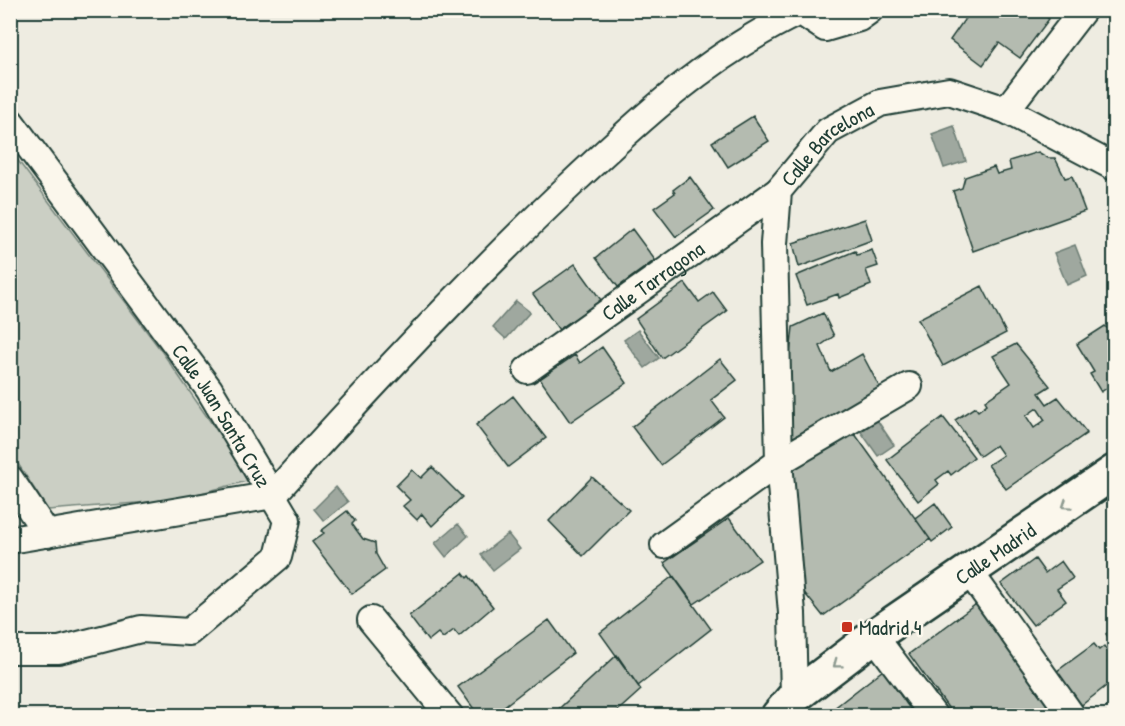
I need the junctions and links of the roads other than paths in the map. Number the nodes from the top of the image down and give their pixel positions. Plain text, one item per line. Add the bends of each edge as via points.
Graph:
1 (870, 10) edge
2 (1083, 10) edge
3 (798, 11) edge
4 (1006, 110) junction
5 (10, 121) edge
6 (1114, 167) edge
7 (778, 191) junction
8 (527, 370) dead end
9 (909, 386) dead end
10 (779, 462) junction
11 (1114, 472) edge
12 (10, 479) edge
13 (273, 495) junction
14 (47, 534) junction
15 (10, 540) edge
16 (664, 545) dead end
17 (969, 572) junction
18 (370, 620) dead end
19 (874, 636) junction
20 (10, 650) edge
21 (786, 706) edge
22 (450, 716) edge
23 (933, 716) edge
24 (1072, 716) edge

1 - 3 street via 859,18 825,28
2 - 4 street
3 - 13 street via 759,31 654,106 486,266
4 - 6 street, Calle Barcelona
4 - 7 street, Calle Barcelona via 949,91 880,103 828,131
5 - 13 street, Calle Juan Santa Cruz via 209,389
7 - 8 street, Calle Tarragona
7 - 10 street, Calle Barcelona via 774,244
9 - 10 street
10 - 16 street
10 - 21 street, Calle Barcelona via 792,613
11 -> 17 street, Calle Madrid
12 - 14 street
13 - 14 street, Calle Juan Santa Cruz
13 - 20 street via 287,520 278,556 189,632 141,628 58,650
14 - 15 street, Calle Juan Santa Cruz
17 - 19 street, Calle Madrid
17 - 24 street
18 - 22 street
19 -> 21 street, Calle Madrid
19 - 23 street

